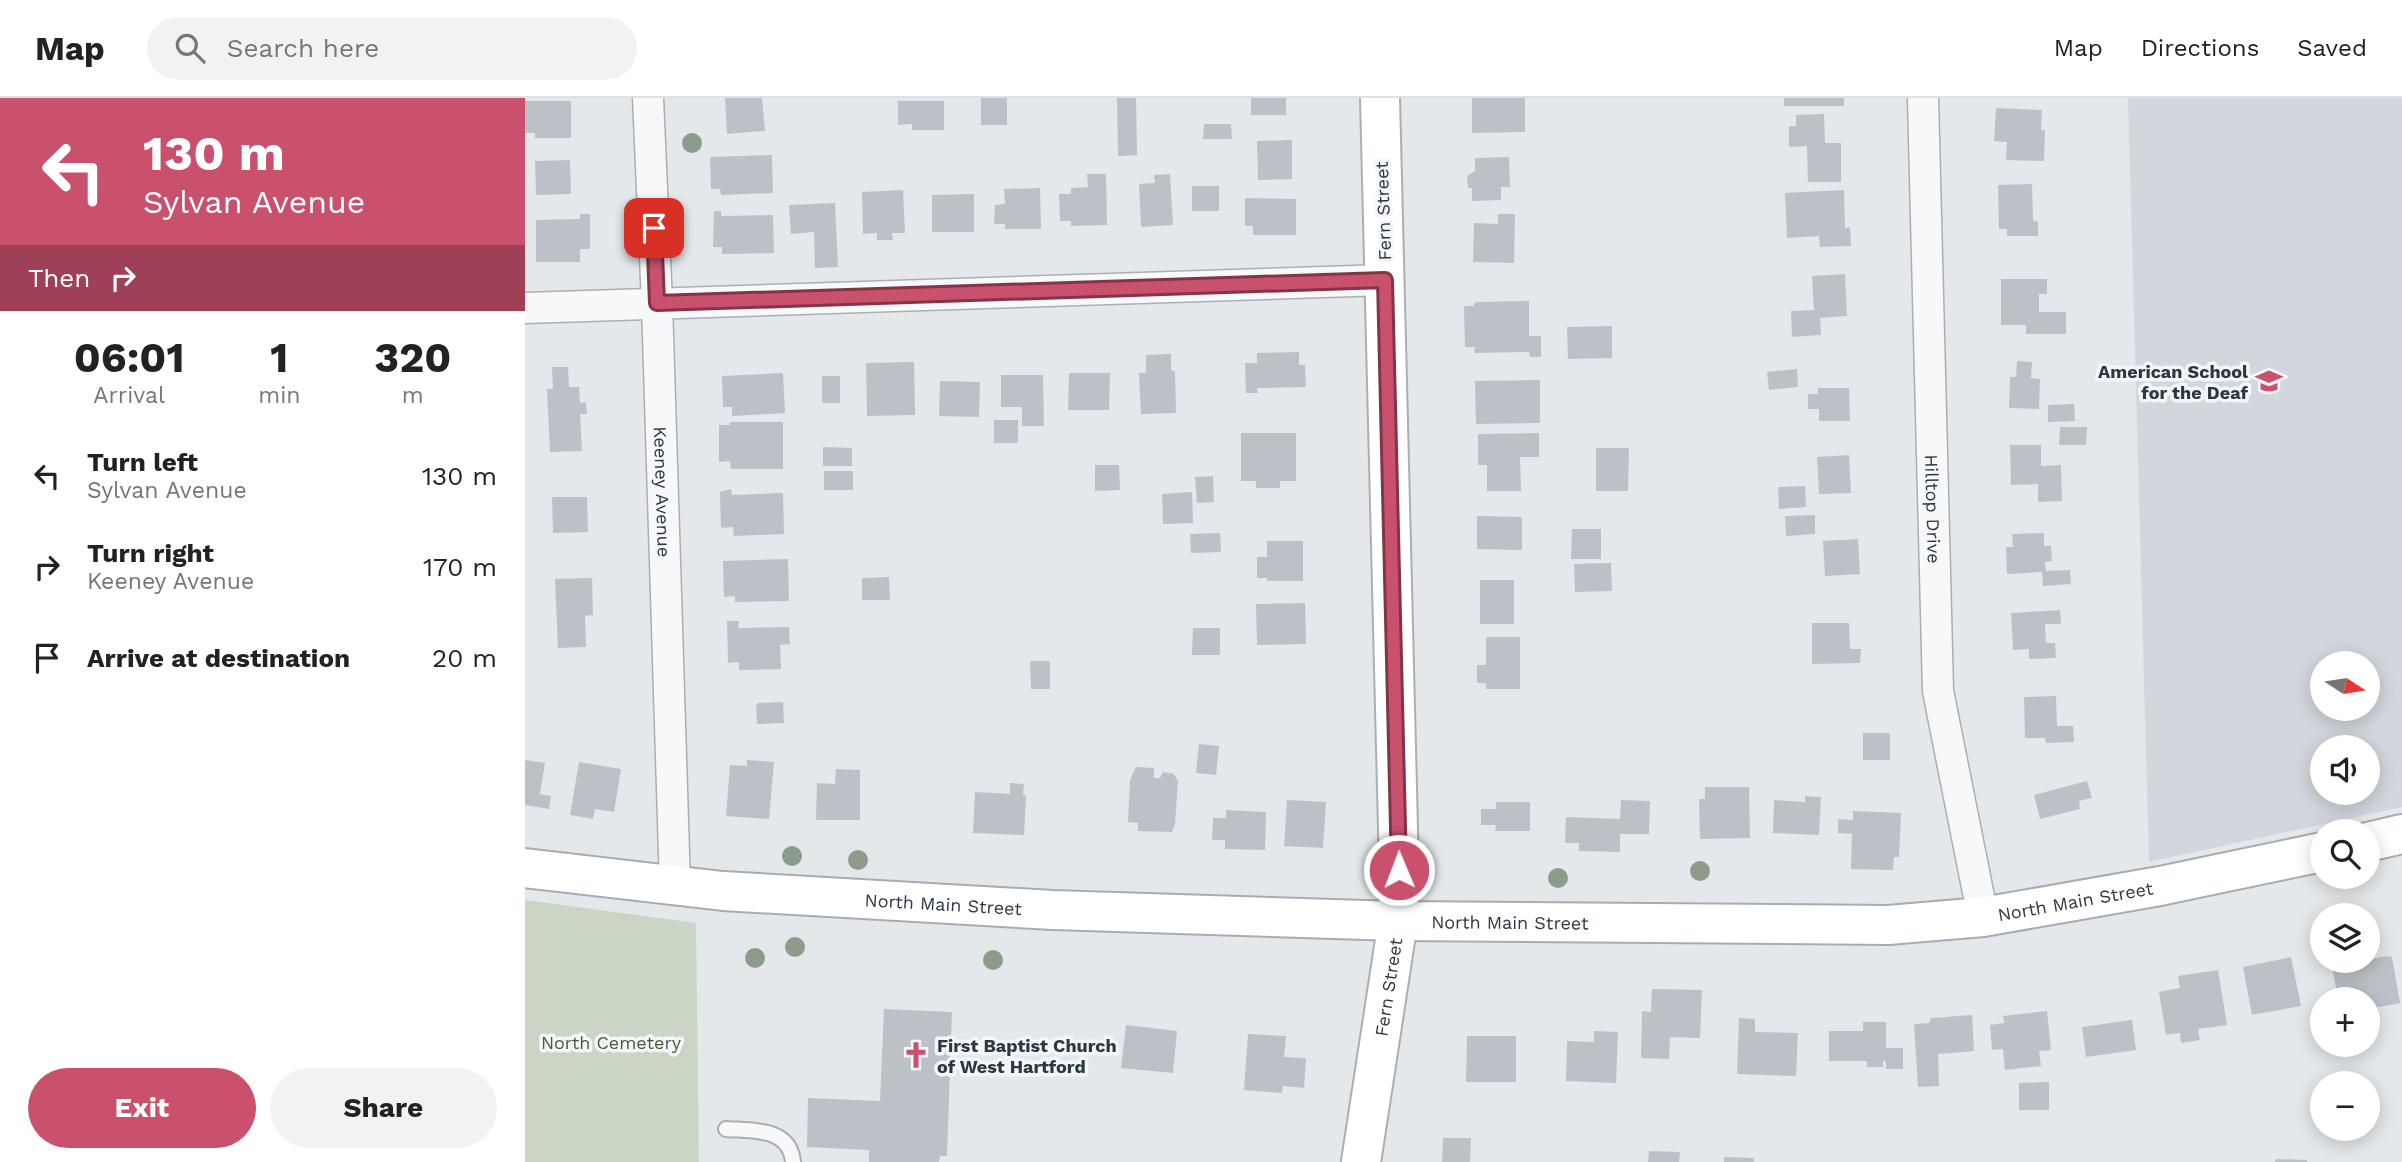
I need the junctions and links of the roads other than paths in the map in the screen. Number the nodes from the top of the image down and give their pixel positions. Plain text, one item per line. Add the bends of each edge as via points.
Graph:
1 (649, 98) edge
2 (1380, 98) edge
3 (1923, 98) edge
4 (1385, 280) junction
5 (657, 303) junction
6 (525, 308) edge
7 (2402, 834) edge
8 (2380, 839) edge
9 (2310, 855) edge
10 (525, 868) edge
11 (675, 886) junction
12 (1983, 917) junction
13 (1398, 921) junction
14 (726, 1129) dead end
15 (793, 1162) edge
16 (1361, 1162) edge

1 - 5 street, Keeney Avenue
2 - 4 main road, Fern Street
3 - 12 street, Hilltop Drive via 1938,691
4 - 5 street
4 - 13 main road, Fern Street
5 - 6 street
5 - 11 street, Keeney Avenue
7 - 8 main road
9 - 12 main road, North Main Street
10 - 11 main road, North Main Street
11 - 13 main road, North Main Street via 1053,910
12 - 13 main road, North Main Street via 1888,925
13 - 16 main road, Fern Street
14 - 15 lane via 769,1132 783,1140

